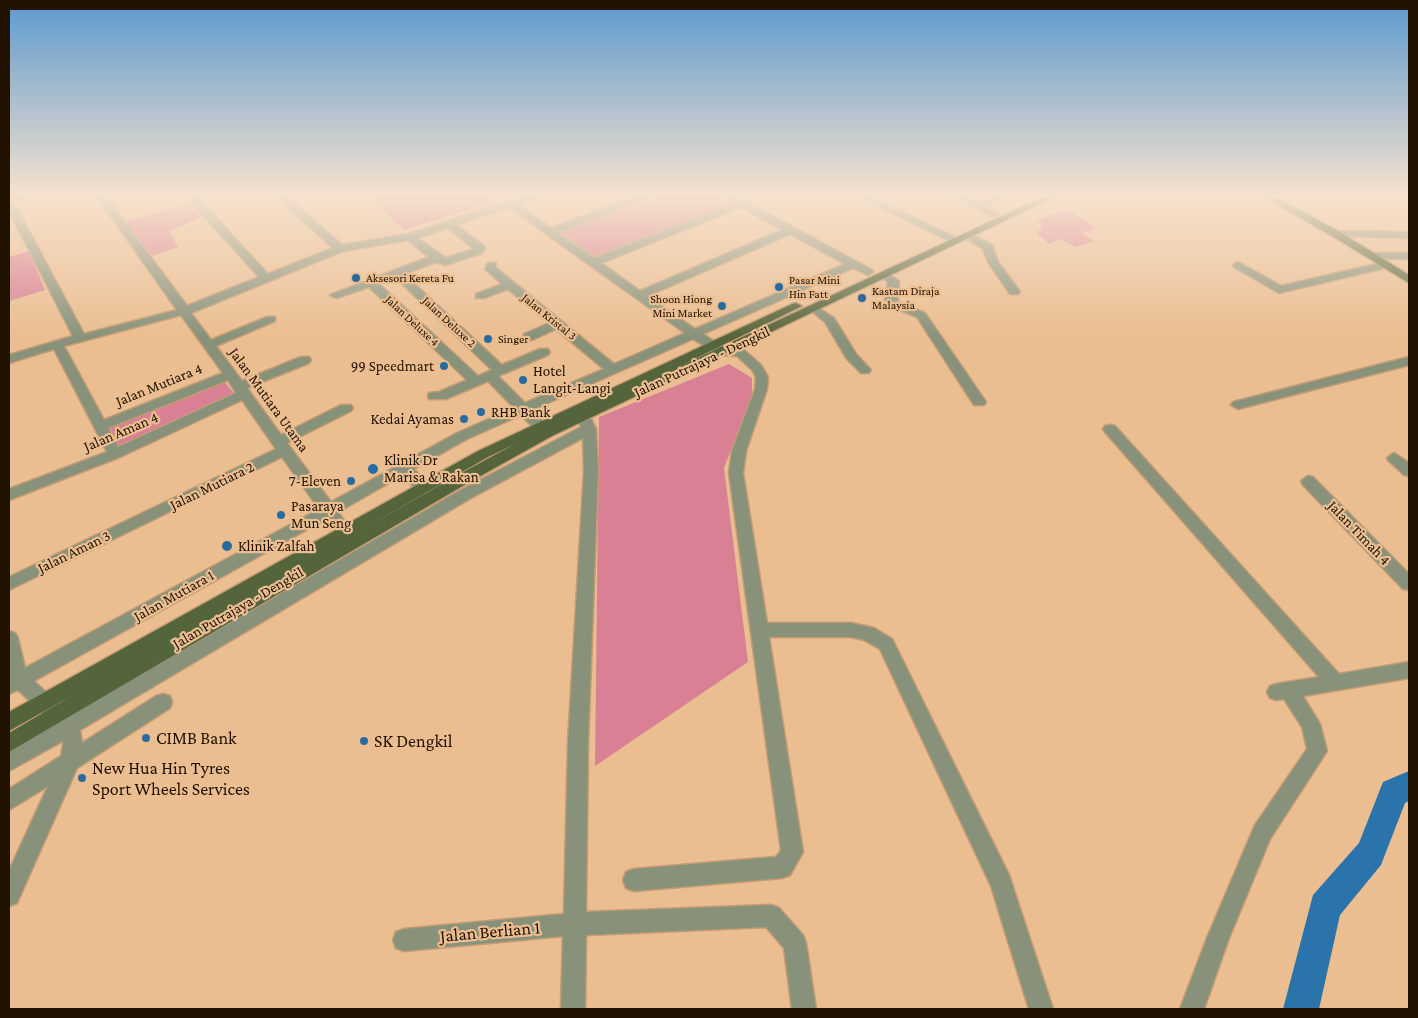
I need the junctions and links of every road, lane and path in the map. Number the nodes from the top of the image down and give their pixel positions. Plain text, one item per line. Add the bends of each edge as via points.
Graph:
1 (33, 242) edge
2 (135, 242) edge
3 (232, 242) edge
4 (331, 242) edge
5 (377, 242) edge
6 (416, 242) edge
7 (472, 242) edge
8 (564, 242) edge
9 (645, 242) edge
10 (763, 242) edge
11 (811, 242) edge
12 (942, 242) edge
13 (945, 242) edge
14 (978, 242) edge
15 (1348, 242) edge
16 (340, 249) junction
17 (1372, 256) junction
18 (1409, 256) edge
19 (436, 258) junction
20 (593, 262) junction
21 (853, 264) junction
22 (1385, 264) junction
23 (492, 265) dead end
24 (1238, 265) dead end
25 (396, 272) junction
26 (868, 272) junction
27 (884, 275) junction
28 (265, 277) junction
29 (1409, 280) edge
30 (370, 282) junction
31 (510, 285) junction
32 (1014, 292) dead end
33 (336, 295) dead end
34 (639, 295) junction
35 (480, 296) dead end
36 (814, 308) junction
37 (185, 311) junction
38 (271, 319) dead end
39 (558, 324) junction
40 (694, 334) junction
41 (528, 337) dead end
42 (80, 338) junction
43 (209, 344) junction
44 (59, 347) junction
45 (718, 349) junction
46 (544, 352) dead end
47 (9, 359) edge
48 (305, 360) dead end
49 (1409, 361) edge
50 (9, 368) edge
51 (612, 369) junction
52 (864, 370) dead end
53 (495, 373) junction
54 (230, 375) junction
55 (476, 381) junction
56 (242, 391) junction
57 (434, 396) dead end
58 (979, 402) dead end
59 (1238, 405) dead end
60 (346, 408) dead end
61 (523, 409) junction
62 (586, 423) junction
63 (100, 426) junction
64 (543, 429) junction
65 (1110, 429) dead end
66 (282, 446) junction
67 (115, 454) junction
68 (1394, 458) dead end
69 (405, 468) junction
70 (1409, 471) edge
71 (1308, 481) dead end
72 (422, 487) junction
73 (9, 495) edge
74 (328, 511) junction
75 (139, 521) joint
76 (345, 533) junction
77 (9, 584) edge
78 (1409, 584) edge
79 (759, 630) junction
80 (9, 638) edge
81 (181, 640) junction
82 (190, 657) junction
83 (1409, 670) edge
84 (1336, 682) junction
85 (14, 683) edge
86 (163, 702) dead end
87 (58, 715) junction
88 (9, 722) edge
89 (9, 743) edge
90 (9, 762) edge
91 (69, 763) junction
92 (9, 800) edge
93 (634, 880) dead end
94 (9, 895) edge
95 (576, 924) junction
96 (404, 940) dead end
97 (573, 1009) edge
98 (804, 1009) edge
99 (1041, 1009) edge
100 (1192, 1009) edge

1 - 42 street
2 - 37 street, Jalan Mutiara Utama
3 - 28 street
4 - 16 street
5 - 16 street
6 - 19 street
7 - 19 street, Jalan Deluxe 4 via 480,248 478,251 445,262
8 - 20 street
9 - 20 street
10 - 34 street
11 - 21 street
12 - 26 main road, Jalan Putrajaya - Dengkil
13 - 27 main road, Jalan Putrajaya - Dengkil
14 - 32 street via 988,247 993,262
15 - 17 main road
16 - 28 street
17 - 18 street
17 - 22 main road
19 - 25 street, Jalan Deluxe 4
20 - 34 street
21 - 26 street
21 - 40 street, Jalan Mutiara 1
22 - 24 street via 1279,290
22 - 29 main road
23 - 31 street, Jalan Kristal 3 via 490,269
25 - 30 street, Jalan Deluxe 4
25 - 53 street, Jalan Deluxe 2
26 - 45 main road, Jalan Putrajaya - Dengkil
27 - 36 main road, Jalan Putrajaya - Dengkil
27 - 58 street via 894,281 894,304 921,315
28 - 37 street
30 - 33 street, Jalan Deluxe 4
30 - 55 street, Jalan Deluxe 4
31 - 35 street
31 - 39 street, Jalan Kristal 3
34 - 40 street
36 - 45 main road, Jalan Putrajaya - Dengkil
36 - 52 street via 830,320 851,356
37 - 42 street
37 - 43 street, Jalan Mutiara Utama
38 - 43 street
39 - 41 street
39 - 51 street, Jalan Kristal 3
40 - 45 street
40 - 51 street, Jalan Mutiara 1
42 - 44 street
43 - 54 street, Jalan Mutiara Utama
44 - 47 street
44 - 50 street
44 - 63 street
45 - 62 main road, Jalan Putrajaya - Dengkil
45 - 64 main road, Jalan Putrajaya - Dengkil
45 - 79 street via 740,353 758,368 762,377 761,389 739,451 736,474
46 - 53 street
48 - 56 street, Jalan Aman 4
49 - 59 street
51 - 61 street, Jalan Mutiara 1
53 - 55 street
53 - 61 street, Jalan Deluxe 2
54 - 56 street, Jalan Mutiara Utama
54 - 63 street, Jalan Mutiara 4
55 - 57 street
56 - 66 street, Jalan Mutiara Utama
56 - 67 street, Jalan Aman 4
60 - 66 street, Jalan Mutiara 2
61 - 64 street, Jalan Deluxe 2
61 - 69 street, Jalan Mutiara 1 via 462,436
62 - 64 main road, Jalan Putrajaya - Dengkil
62 - 82 street
62 - 95 street via 590,471 578,743
63 - 67 street
64 - 72 main road, Jalan Putrajaya - Dengkil
64 - 81 main road, Jalan Putrajaya - Dengkil
65 - 84 street
66 - 74 street, Jalan Mutiara Utama
66 - 75 street, Jalan Mutiara 2
67 - 73 street, Jalan Aman 4
68 - 70 street
69 - 72 street
69 - 74 street, Jalan Mutiara 1
71 - 78 street, Jalan Timah 4
72 - 76 main road, Jalan Putrajaya - Dengkil
74 - 76 street, Jalan Mutiara Utama
74 - 85 street, Jalan Mutiara 1
75 - 77 street, Jalan Aman 3
76 - 87 main road, Jalan Putrajaya - Dengkil
79 - 93 street via 792,852 782,867
79 - 99 street via 850,630 868,633 886,644 1001,883
80 - 85 street
81 - 82 street
81 - 87 main road, Jalan Putrajaya - Dengkil
82 - 87 street
83 - 84 street
84 - 100 street via 1283,691 1310,724 1317,751 1262,832
85 - 87 street
86 - 91 street
87 - 88 main road, Jalan Putrajaya - Dengkil
87 - 89 main road, Jalan Putrajaya - Dengkil
87 - 90 street
87 - 91 street via 73,745
91 - 92 street
91 - 94 street
95 - 96 street, Jalan Berlian 1
95 - 97 street
95 - 98 street, Jalan Berlian 1 via 771,916 794,943

